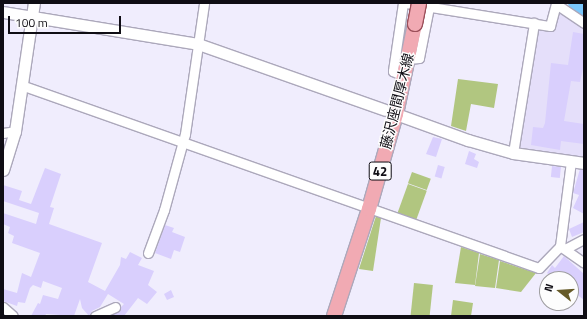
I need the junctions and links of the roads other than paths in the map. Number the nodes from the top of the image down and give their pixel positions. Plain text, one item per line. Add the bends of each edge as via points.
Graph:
1 (34, 3) edge
2 (204, 3) edge
3 (405, 3) edge
4 (424, 5) edge
5 (3, 12) edge
6 (32, 17) junction
7 (534, 23) junction
8 (584, 23) edge
9 (198, 44) junction
10 (408, 59) junction
11 (405, 77) junction
12 (21, 85) junction
13 (390, 112) junction
14 (15, 131) junction
15 (3, 133) edge
16 (183, 142) junction
17 (513, 153) junction
18 (571, 161) junction
19 (584, 163) edge
20 (3, 170) edge
21 (369, 209) junction
22 (584, 239) edge
23 (562, 247) junction
24 (148, 253) dead end
25 (584, 263) edge
26 (3, 307) edge
27 (115, 307) dead end
28 (13, 316) edge
29 (95, 316) edge
30 (334, 316) edge

1 - 6 street
2 - 9 street
3 - 4 street
3 - 11 street via 393,71
4 - 7 street
4 - 10 main road, 藤沢座間厚木線 / 42, bridge via 415,24
4 - 10 street via 418,58
5 - 6 street
6 - 9 street
6 - 12 street
7 - 8 street via 550,26 556,4
7 - 17 street
9 - 13 street
9 - 16 street
10 - 11 main road, 藤沢座間厚木線 / 42
11 - 13 main road, 藤沢座間厚木線 / 42
12 - 14 street
12 - 16 street
13 - 17 street
13 - 21 main road, 藤沢座間厚木線 / 42
14 - 15 street
14 - 20 street
16 - 21 street
16 - 24 street via 164,210
17 - 18 street
18 - 19 street
18 - 23 street
21 - 23 street via 539,268
21 - 30 main road, 藤沢座間厚木線 / 42
22 - 23 street
23 - 25 street
26 - 28 street
27 - 29 street

